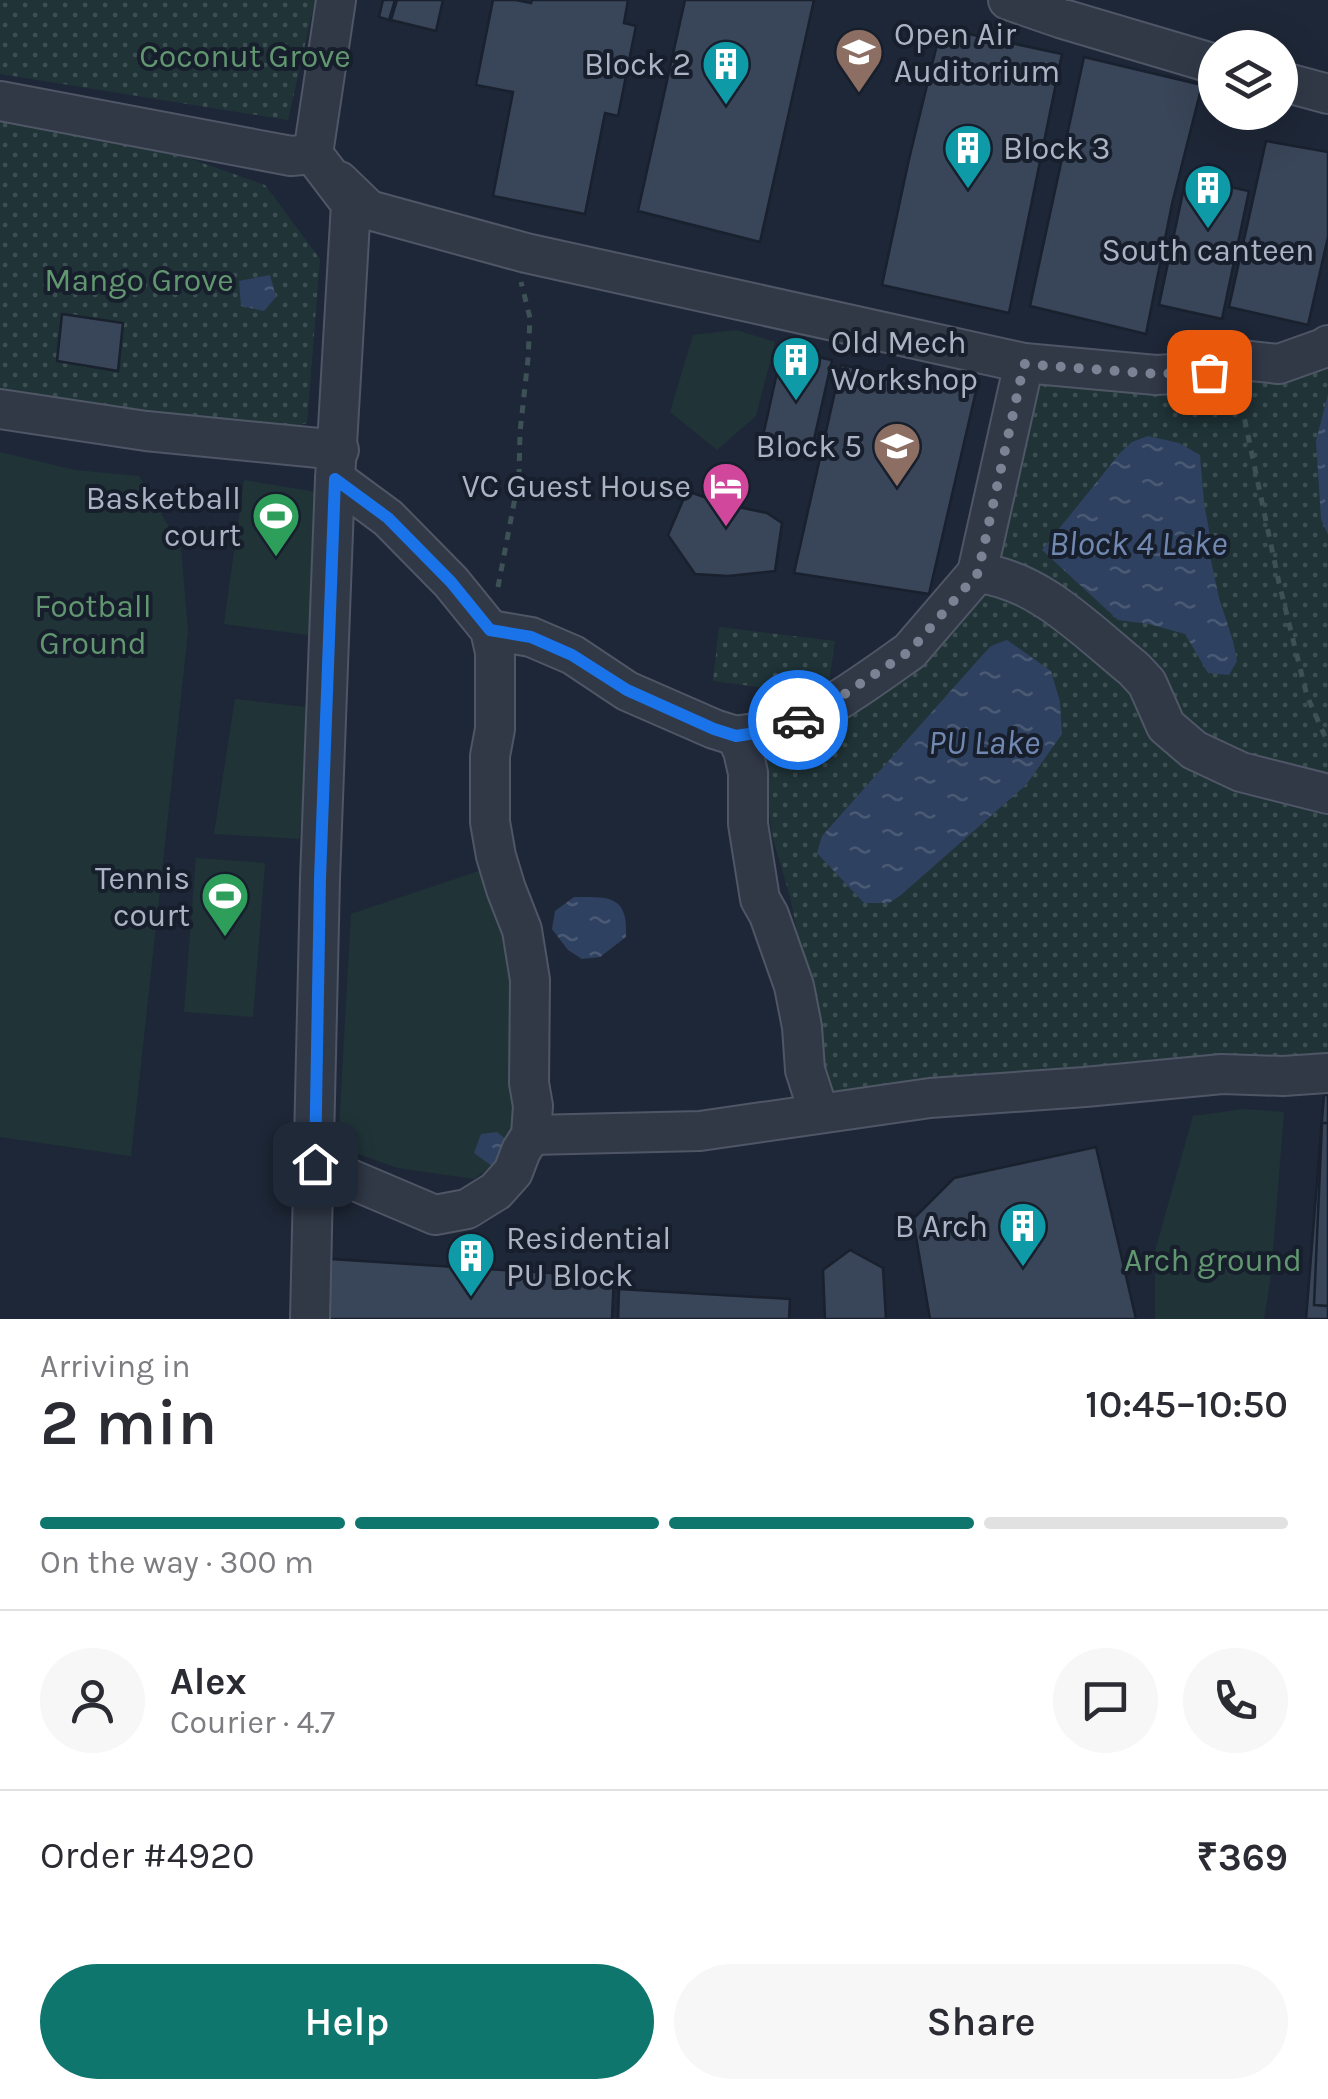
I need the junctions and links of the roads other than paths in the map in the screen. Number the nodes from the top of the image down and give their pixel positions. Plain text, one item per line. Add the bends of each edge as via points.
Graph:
1 (336, 0) edge
2 (1008, 0) edge
3 (1198, 59) edge
4 (1298, 86) edge
5 (1328, 94) edge
6 (0, 102) edge
7 (313, 154) junction
8 (1328, 345) edge
9 (1024, 364) junction
10 (0, 410) edge
11 (337, 465) junction
12 (978, 573) junction
13 (490, 630) junction
14 (736, 736) junction
15 (1328, 794) edge
16 (1328, 1073) edge
17 (819, 1114) junction
18 (531, 1135) junction
19 (315, 1164) junction
20 (310, 1319) edge

1 - 7 street
2 - 3 street
4 - 5 street
6 - 7 street via 292,156
7 - 9 street via 369,210 513,249
7 - 11 street via 351,204
8 - 9 street via 1278,364 1232,359 1209,372
9 - 12 street
10 - 11 street
11 - 13 street
11 - 19 street
12 - 14 street via 910,651 781,729
12 - 15 street via 1041,596 1134,669 1166,726 1194,750 1242,772
13 - 14 street via 531,637 627,690
13 - 18 street via 490,822 530,980
14 - 17 street via 748,773 760,899 794,986
16 - 17 street via 1222,1074
17 - 18 street via 700,1132
18 - 19 street via 496,1191 435,1215
19 - 20 street

